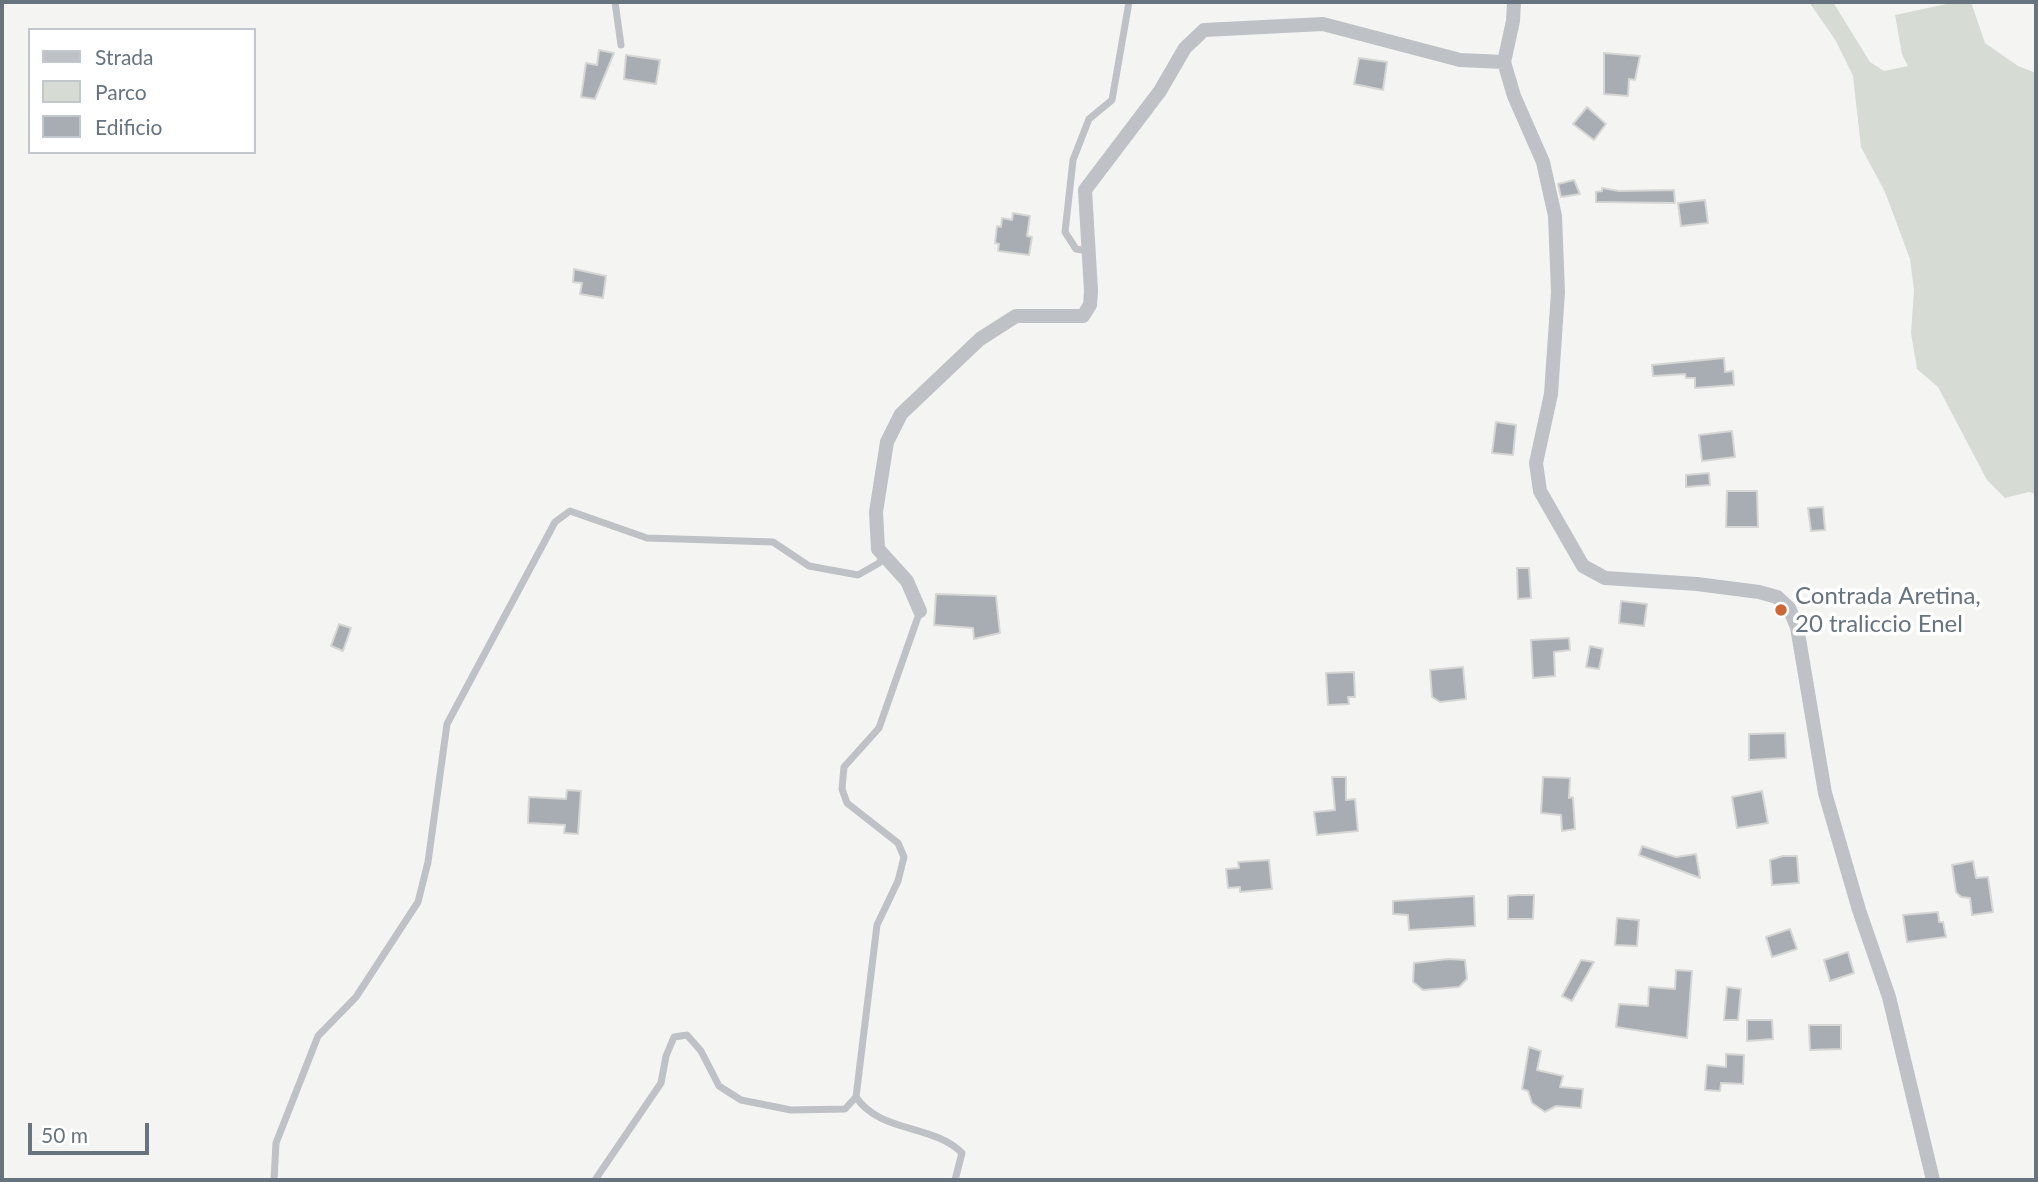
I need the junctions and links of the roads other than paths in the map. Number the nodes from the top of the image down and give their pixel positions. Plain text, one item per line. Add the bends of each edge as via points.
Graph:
1 (615, 2) edge
2 (1129, 2) edge
3 (1514, 2) edge
4 (621, 45) dead end
5 (1504, 62) junction
6 (1089, 251) junction
7 (884, 555) junction
8 (920, 611) joint
9 (856, 1097) junction
10 (274, 1180) edge
11 (595, 1180) edge
12 (955, 1180) edge
13 (1933, 1180) edge

1 - 4 lane
2 - 6 lane via 1112,100 1089,119 1073,160 1065,232 1076,249
3 - 5 street
5 - 6 street via 1460,60 1323,24 1204,30 1185,47 1134,128 1085,190
5 - 13 street via 1543,162 1555,216 1558,292 1550,394 1536,463 1540,491 1583,566 1605,578 1759,592 1777,597 1789,608 1797,628 1825,793 1889,997
6 - 7 street via 1090,305 1083,316 1016,316 980,339 901,414 887,442 876,512 878,550
7 - 8 street via 907,581
7 - 10 lane via 858,575 809,566 773,542 647,538 570,511 555,522 447,724 418,902 356,997 318,1036 276,1143
8 - 9 lane via 879,728 844,767 842,789 847,803 898,843 904,857 877,925
9 - 11 lane via 845,1109 791,1110 741,1100 719,1086 687,1035 674,1037 661,1083
9 - 12 lane via 863,1108 891,1123 950,1141 962,1153

